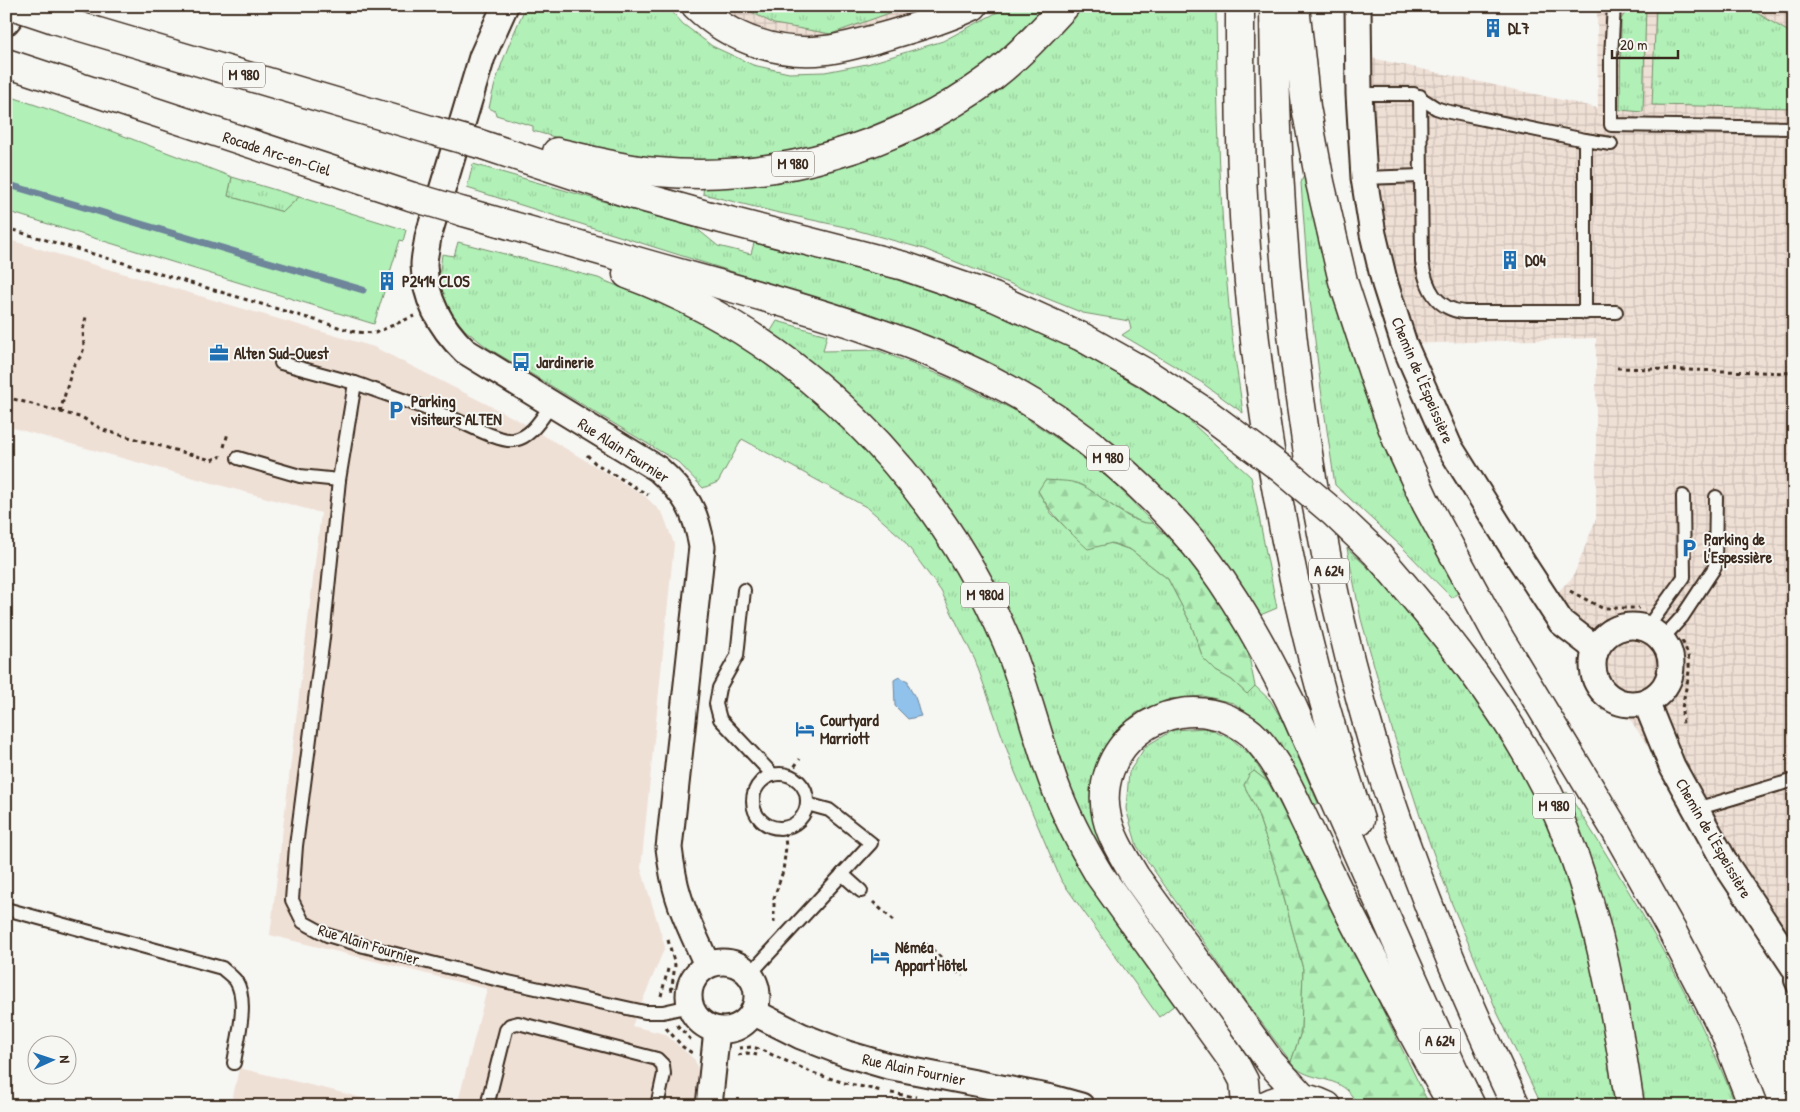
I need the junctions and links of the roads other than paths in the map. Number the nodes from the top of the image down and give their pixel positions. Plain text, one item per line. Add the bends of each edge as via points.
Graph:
1 (15, 6) edge
2 (19, 6) edge
3 (505, 6) edge
4 (696, 6) edge
5 (973, 6) edge
6 (1065, 6) edge
7 (1240, 6) edge
8 (1274, 6) edge
9 (1295, 6) edge
10 (1358, 6) edge
11 (1614, 7) edge
12 (6, 22) edge
13 (12, 65) edge
14 (1359, 94) junction
15 (1420, 96) junction
16 (1794, 128) edge
17 (1585, 140) junction
18 (480, 144) junction
19 (1611, 144) dead end
20 (1421, 176) junction
21 (1364, 178) junction
22 (549, 236) junction
23 (1585, 312) junction
24 (1616, 312) dead end
25 (281, 363) dead end
26 (355, 383) junction
27 (552, 404) junction
28 (238, 458) dead end
29 (339, 480) junction
30 (1684, 496) dead end
31 (1716, 497) dead end
32 (1376, 553) junction
33 (744, 590) dead end
34 (1655, 634) junction
35 (1596, 649) junction
36 (1646, 702) junction
37 (773, 775) junction
38 (1794, 780) edge
39 (807, 804) junction
40 (1696, 809) junction
41 (1616, 831) junction
42 (842, 874) junction
43 (866, 896) road end
44 (6, 909) edge
45 (707, 965) junction
46 (1792, 965) edge
47 (750, 974) junction
48 (1412, 975) junction
49 (1794, 988) edge
50 (679, 1008) junction
51 (753, 1012) junction
52 (717, 1030) junction
53 (234, 1063) dead end
54 (1315, 1102) edge
55 (1754, 1102) edge
56 (487, 1106) edge
57 (657, 1106) edge
58 (709, 1106) edge
59 (1081, 1106) edge
60 (1246, 1106) edge
61 (1264, 1106) edge
62 (1453, 1106) edge
63 (1470, 1106) edge
64 (1516, 1106) edge
65 (1630, 1106) edge

1 - 18 main road, M 980, bridge
2 - 12 street
3 - 27 street, Rue Alain Fournier via 482,57 428,238 424,263 426,284 432,306 442,324 465,351
4 - 5 main road via 716,23 744,38 777,49 810,52 857,44
6 - 18 main road, M 980 via 1019,54 966,94 889,135 815,160 779,168 736,172 667,173 612,166 495,136
7 - 48 main road, A 624 via 1246,245 1256,354 1280,508 1305,628 1335,741
8 - 64 main road, A 624 via 1277,147 1292,344 1327,562 1364,714 1407,847 1449,957
9 - 41 main road via 1306,107 1339,263 1397,440 1426,503 1497,634
10 - 14 street, Chemin de l'Espeissière
11 - 16 lane via 1611,125
13 - 22 main road, Rocade Arc-en-Ciel / M 980, bridge via 413,197
14 - 15 lane via 1408,93
14 - 21 street, Chemin de l'Espeissière
15 - 17 lane via 1445,111
15 - 20 lane
17 - 19 lane
17 - 23 lane
18 - 32 main road, M 980, bridge via 631,194 904,266 994,297 1082,337 1146,373 1208,414 1282,469
20 - 21 lane
20 - 23 lane via 1424,273 1431,291 1445,307 1464,312
21 - 35 street, Chemin de l'Espeissière via 1373,234 1401,335 1450,446 1561,622
22 - 48 main road, M 980 via 798,306 916,348 1008,389 1109,459 1196,547 1250,626 1290,701
22 - 60 main road, M 980d via 563,253 668,291 709,312 784,359 858,422 926,500 983,590 1008,644 1053,781 1081,846 1235,1064 1244,1081
23 - 24 lane
25 - 26 lane
26 - 27 lane via 512,441 534,429
26 - 29 lane, Rue Alain Fournier
27 - 45 street, Rue Alain Fournier via 658,469 678,486 698,526 702,547 669,848 678,895
28 - 29 lane via 300,476
29 - 50 lane, Rue Alain Fournier via 323,638 296,846 292,900 303,922 327,935 364,946 499,980 645,1012
30 - 34 lane via 1684,577
31 - 34 lane via 1715,567 1682,617
32 - 41 main road, M 980 via 1481,661
32 - 65 main road, M 980 via 1491,696 1554,806 1574,855 1603,957
33 - 37 lane via 737,656 719,688 716,704 720,719
34 - 35 street via 1635,625 1623,626 1602,638
34 - 36 street via 1668,650 1670,675 1657,696
35 - 36 street via 1593,675 1608,697 1633,705
36 - 40 street, Chemin de l'Espeissière via 1672,766
37 - 39 lane via 796,780 802,786
37 - 39 lane via 764,779 754,793 754,811 766,825 774,828 792,826
38 - 40 lane
39 - 42 lane via 829,810 870,843
40 - 46 street, Chemin de l'Espeissière via 1727,866
41 - 55 main road via 1696,976 1725,1033
42 - 43 lane
42 - 47 lane
44 - 53 lane via 222,968 236,981 241,993 242,1014
45 - 47 street via 718,961 730,962
45 - 50 street via 691,982
46 - 49 lane
47 - 51 street via 757,992
48 - 63 main road, A 624
50 - 52 street via 705,1026
51 - 52 street via 734,1028
51 - 59 street, Rue Alain Fournier via 802,1036 888,1066
52 - 58 street
54 - 61 main road via 1286,1098
54 - 62 main road via 1271,1063 1134,876 1112,832 1107,817 1106,786 1113,763 1128,740 1159,718 1184,712 1221,716 1255,737 1268,753
56 - 57 lane via 506,1030 510,1025 518,1024 657,1059 663,1065 664,1074

